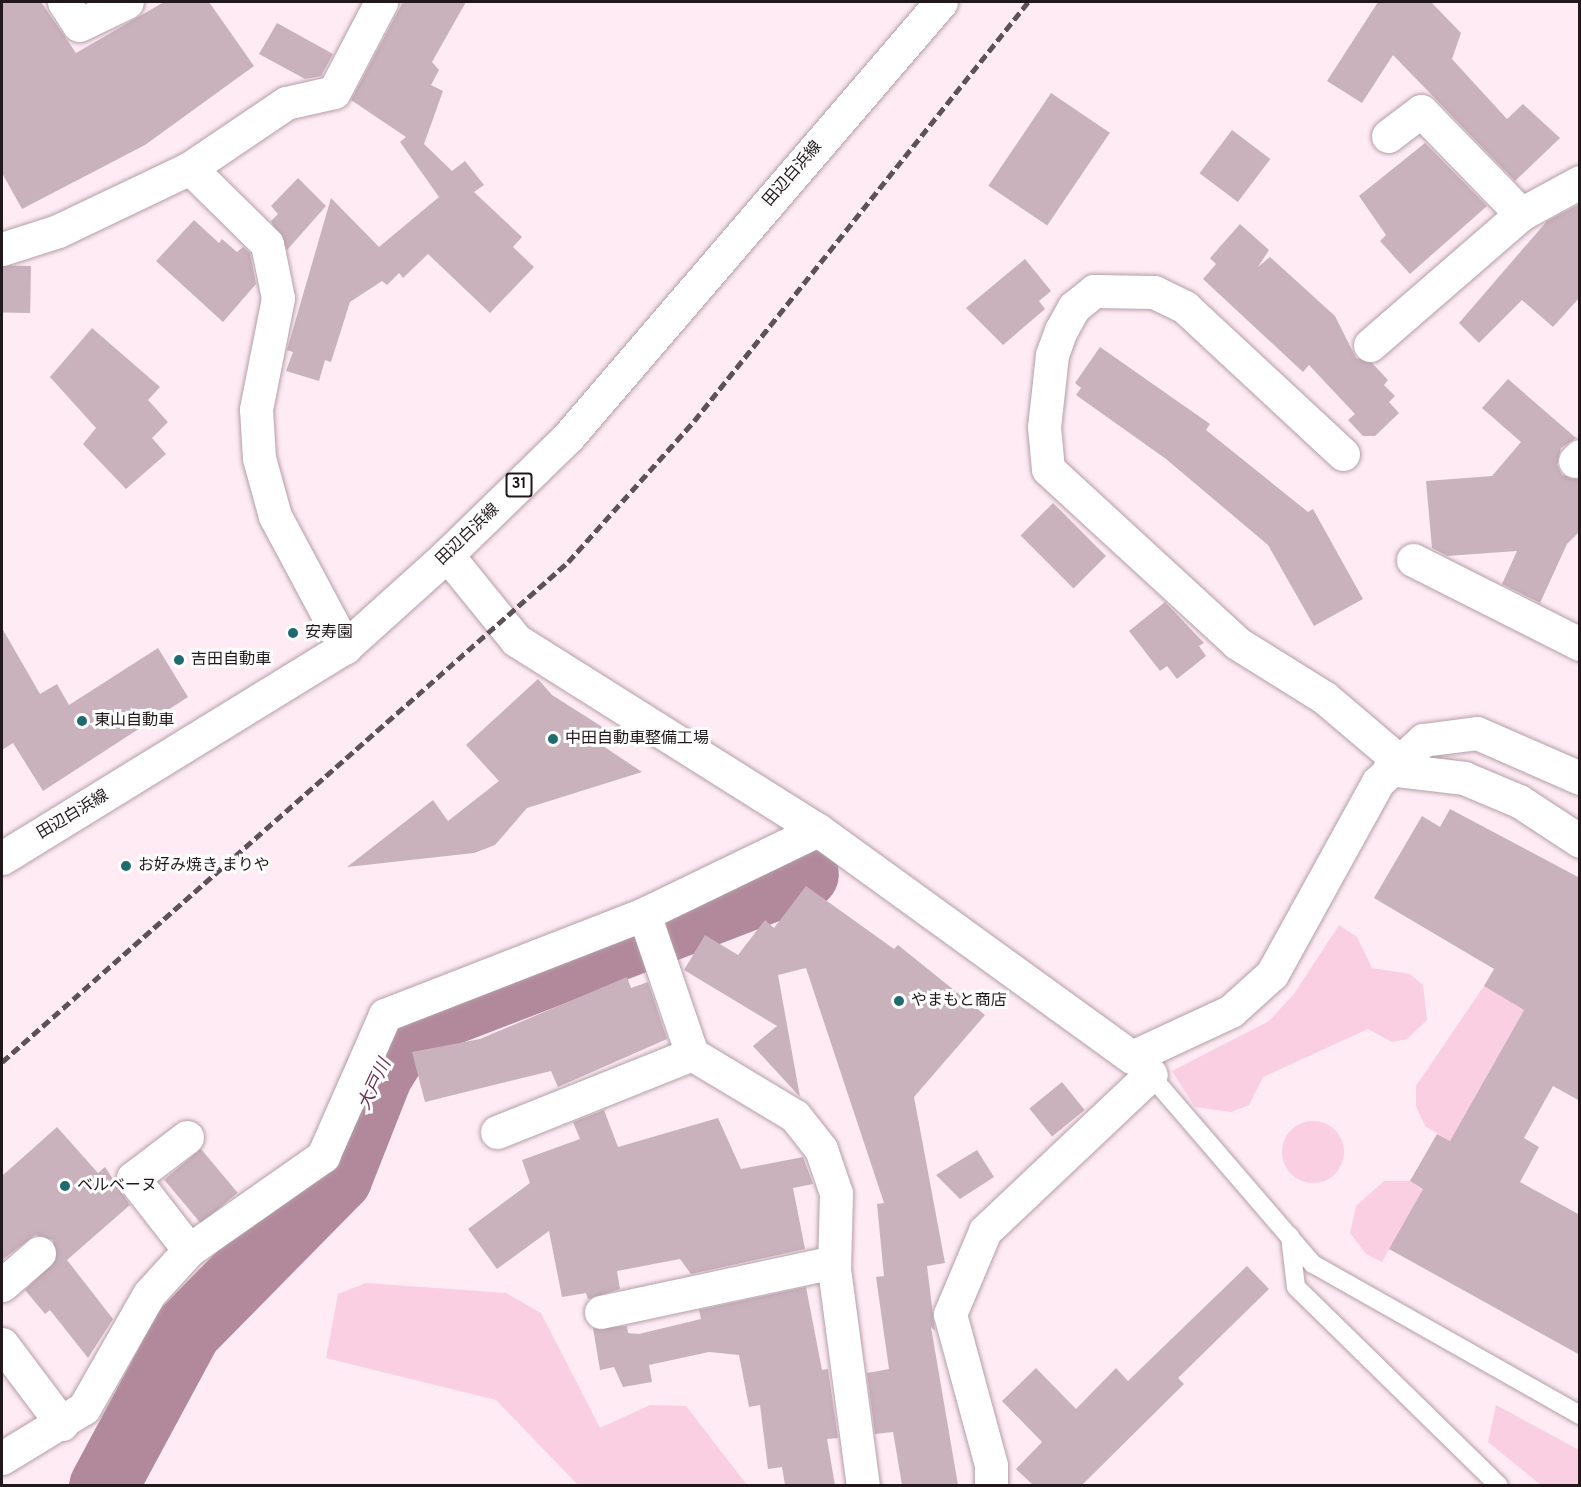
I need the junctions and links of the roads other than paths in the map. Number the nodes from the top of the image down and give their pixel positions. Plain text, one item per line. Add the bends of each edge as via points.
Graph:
1 (64, 2) edge
2 (127, 2) edge
3 (381, 2) edge
4 (941, 2) edge
5 (1388, 136) dead end
6 (190, 168) junction
7 (1580, 182) edge
8 (1521, 214) junction
9 (2, 249) edge
10 (1370, 345) dead end
11 (1343, 454) dead end
12 (447, 555) junction
13 (1413, 560) dead end
14 (1580, 644) edge
15 (345, 647) junction
16 (1393, 764) junction
17 (1580, 778) edge
18 (818, 830) junction
19 (1580, 841) edge
20 (2, 858) edge
21 (648, 925) junction
22 (692, 1054) junction
23 (1142, 1065) junction
24 (497, 1132) dead end
25 (187, 1137) dead end
26 (1290, 1236) junction
27 (189, 1250) junction
28 (39, 1253) dead end
29 (834, 1263) junction
30 (2, 1286) edge
31 (601, 1312) dead end
32 (2, 1344) edge
33 (1580, 1415) edge
34 (62, 1424) junction
35 (2, 1458) edge
36 (863, 1485) edge
37 (991, 1485) edge
38 (1499, 1485) edge

1 - 2 street via 79,25
3 - 6 street via 334,92 286,103
4 - 12 street, 田辺白浜線 / 31 via 568,437
5 - 8 street via 1421,111
6 - 9 street via 58,231
6 - 15 street via 267,244 278,298 256,409 259,458 275,516
7 - 8 street
8 - 10 street
11 - 16 street via 1185,307 1154,292 1094,291 1074,308 1061,330 1052,355 1044,427 1048,470 1238,642 1325,698
12 - 15 street, 田辺白浜線 / 31
12 - 18 street via 516,640
13 - 14 street
15 - 20 street, 田辺白浜線 / 31
16 - 17 street via 1423,740 1477,733
16 - 19 street via 1464,778 1519,801
16 - 23 street via 1272,974 1231,1011
18 - 21 street
18 - 23 street
21 - 22 street
21 - 27 street via 385,1015 323,1156
22 - 24 street
22 - 29 street via 795,1116 821,1149 836,1193
23 - 26 lane
23 - 37 street via 985,1231 950,1314 991,1465
25 - 27 street via 134,1178
26 - 33 lane via 1313,1264
26 - 38 lane via 1296,1287
27 - 34 street via 149,1294 84,1408
28 - 30 street
29 - 31 street
29 - 36 street
32 - 34 street
34 - 35 street

